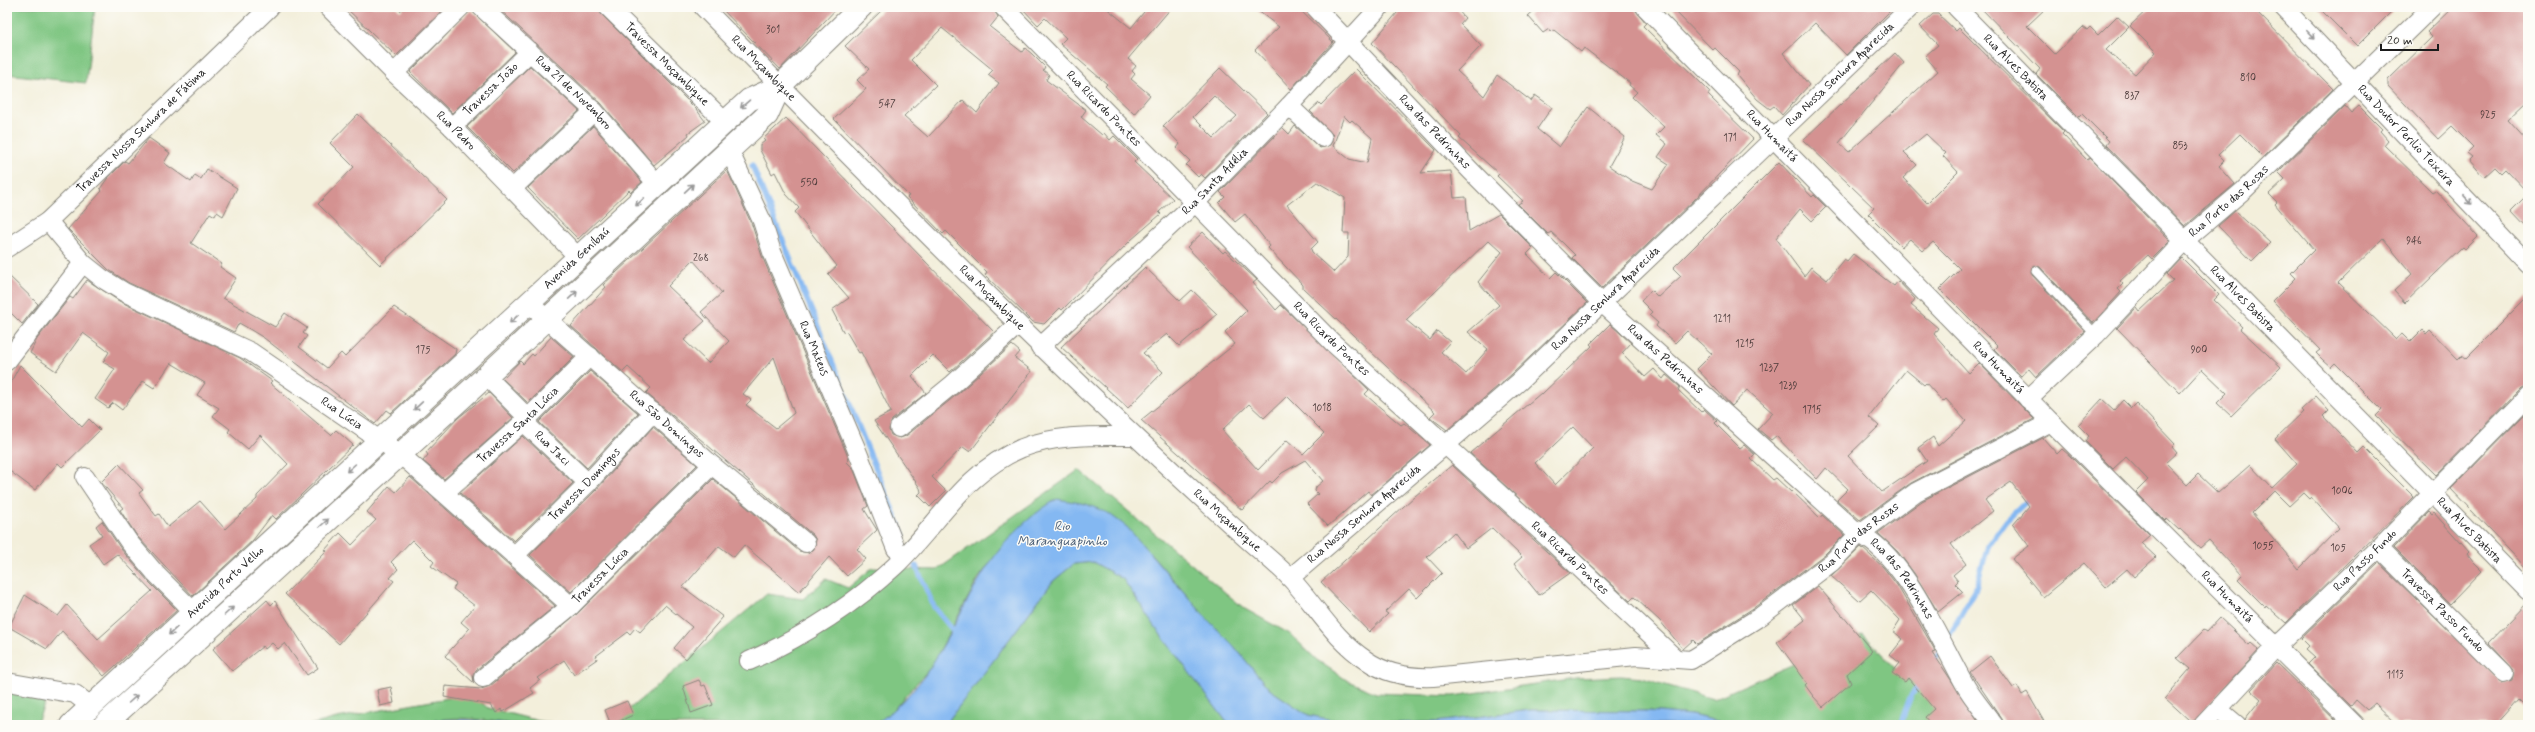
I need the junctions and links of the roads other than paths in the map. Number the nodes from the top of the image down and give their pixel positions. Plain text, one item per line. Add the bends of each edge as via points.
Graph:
1 (270, 7) edge
2 (461, 7) edge
3 (481, 7) edge
4 (608, 7) edge
5 (703, 7) edge
6 (861, 7) edge
7 (1003, 7) edge
8 (1315, 7) edge
9 (1380, 7) edge
10 (1645, 7) edge
11 (1911, 7) edge
12 (1956, 7) edge
13 (2284, 7) edge
14 (2432, 7) edge
15 (333, 8) edge
16 (1347, 40) junction
17 (530, 52) junction
18 (394, 73) junction
19 (2356, 81) junction
20 (780, 86) junction
21 (1289, 106) junction
22 (594, 111) junction
23 (725, 122) junction
24 (452, 127) junction
25 (1323, 138) dead end
26 (1773, 139) junction
27 (729, 150) junction
28 (658, 185) junction
29 (513, 188) junction
30 (1196, 202) junction
31 (48, 221) junction
32 (2184, 241) junction
33 (7, 248) edge
34 (579, 258) junction
35 (83, 263) junction
36 (2528, 264) edge
37 (2036, 271) dead end
38 (1602, 303) junction
39 (530, 304) junction
40 (548, 319) junction
41 (1018, 325) junction
42 (2096, 335) junction
43 (1040, 347) junction
44 (590, 356) junction
45 (7, 361) edge
46 (486, 376) junction
47 (2528, 396) edge
48 (2028, 399) junction
49 (653, 412) junction
50 (527, 419) junction
51 (2051, 422) junction
52 (899, 428) dead end
53 (1133, 436) junction
54 (380, 441) junction
55 (1445, 445) junction
56 (400, 454) junction
57 (712, 465) junction
58 (85, 477) dead end
59 (588, 483) junction
60 (445, 492) junction
61 (2432, 495) junction
62 (1859, 534) junction
63 (806, 543) dead end
64 (2379, 548) junction
65 (896, 549) dead end
66 (515, 555) junction
67 (1290, 578) junction
68 (2528, 591) edge
69 (571, 606) junction
70 (194, 612) junction
71 (2277, 646) junction
72 (1674, 657) junction
73 (749, 661) dead end
74 (2504, 673) dead end
75 (483, 678) dead end
76 (7, 682) edge
77 (92, 707) junction
78 (2219, 710) junction
79 (71, 725) edge
80 (104, 725) edge
81 (1994, 725) edge
82 (2203, 725) edge
83 (2237, 725) edge
84 (2355, 725) edge

1 - 31 street, Travessa Nossa Senhora de Fátima
2 - 18 street
3 - 17 street, Rua 21 de Novembro
4 - 23 street, Travessa Moçambique
5 - 20 street, Rua Moçambique
6 - 20 main road, Avenida Genibaú
7 - 30 street, Rua Ricardo Pontes
8 - 16 street, Rua das Pedrinhas
9 - 16 street, Rua Santa Adélia
10 - 26 street, Rua Humaitá
11 - 26 street, Rua Nossa Senhora Aparecida
12 - 32 street, Rua Alves Batista
13 -> 19 street, Rua Doutor Perilio Teixeira
14 - 19 street, Rua Porto das Rosas
15 - 18 street, Rua Pedro
16 - 21 street, Rua Santa Adélia
16 - 38 street, Rua das Pedrinhas
17 - 22 street, Rua 21 de Novembro
17 - 24 street, Travessa João
18 - 24 street, Rua Pedro
19 - 32 street, Rua Porto das Rosas via 2244,190
19 -> 36 street, Rua Doutor Perilio Teixeira
20 -> 23 main road, Avenida Genibaú via 749,100
20 - 27 main road, Avenida Genibaú via 767,115
20 - 41 street, Rua Moçambique
21 - 25 street
21 - 30 street, Rua Santa Adélia
22 - 28 street, Rua 21 de Novembro
22 - 29 street
23 - 28 main road, Avenida Genibaú
24 - 29 street, Rua Pedro
26 - 38 street, Rua Nossa Senhora Aparecida
26 - 48 street, Rua Humaitá
40 -> 27 main road, Avenida Genibaú
27 - 65 street, Rua Mateus via 762,221 772,252 856,448
28 -> 34 main road, Avenida Genibaú
29 - 34 street, Rua Pedro
30 - 43 street, Rua Santa Adélia
30 - 55 street, Rua Ricardo Pontes via 1332,342
31 - 33 street, Travessa Nossa Senhora de Fátima
31 - 35 street, Rua Lúcia
32 - 42 street, Rua Porto das Rosas
32 - 61 street, Rua Alves Batista
34 - 39 main road, Avenida Genibaú
35 - 45 street
35 - 54 street, Rua Lúcia via 124,292 251,352
37 - 42 lane
38 - 55 street, Rua Nossa Senhora Aparecida via 1519,382
38 - 62 street, Rua das Pedrinhas
39 - 40 street, Rua São Domingos
39 -> 54 main road, Avenida Genibaú
40 - 44 street, Rua São Domingos
40 - 46 main road, Avenida Genibaú
41 - 43 street, Rua Moçambique
41 - 52 street via 953,384
42 - 48 street, Rua Porto das Rosas
43 - 53 street, Rua Moçambique
44 - 49 street, Rua São Domingos
44 - 50 street, Travessa Santa Lúcia
46 - 50 street, Rua Jaci
46 - 56 main road, Avenida Genibaú
47 - 61 street, Rua Passo Fundo
48 - 51 street, Rua Humaitá
49 - 57 street, Rua São Domingos
49 - 59 street, Travessa Domingos
50 - 59 street, Rua Jaci via 530,428
50 - 60 street, Travessa Santa Lúcia
51 - 62 street, Rua Porto das Rosas via 1916,492
51 - 71 street, Rua Humaitá
53 - 67 street, Rua Moçambique
53 - 73 street via 1062,438 1036,444 1003,457 968,483 919,542 871,587 812,629
54 - 56 street, Rua Lúcia
54 -> 70 main road, Avenida Porto Velho
55 - 67 street, Rua Nossa Senhora Aparecida
55 - 72 street, Rua Ricardo Pontes
56 - 60 street, Rua Lúcia
80 -> 56 main road, Avenida Porto Velho
57 - 63 street, Rua São Domingos
57 - 69 street, Travessa Lúcia
58 - 70 street via 129,542
59 - 66 street, Travessa Domingos
60 - 66 street, Rua Lúcia
61 - 64 street, Rua Passo Fundo
61 - 68 street, Rua Alves Batista
62 - 72 street, Rua Porto das Rosas via 1832,562 1761,616 1691,660 1685,661
62 - 81 street, Rua das Pedrinhas via 1880,547 1917,595 1965,685
64 - 71 street, Rua Passo Fundo
64 - 74 street, Travessa Passo Fundo
66 - 69 street, Rua Lúcia
67 - 72 street, Rua Moçambique via 1356,653 1380,668 1406,676 1433,677 1636,656
69 - 75 street, Travessa Lúcia
70 -> 77 main road, Avenida Porto Velho
71 - 78 street, Rua Passo Fundo
71 - 84 street, Rua Humaitá
76 - 77 street via 75,694
77 - 79 main road, Avenida Porto Velho
78 - 82 street, Rua Passo Fundo
78 - 83 street

